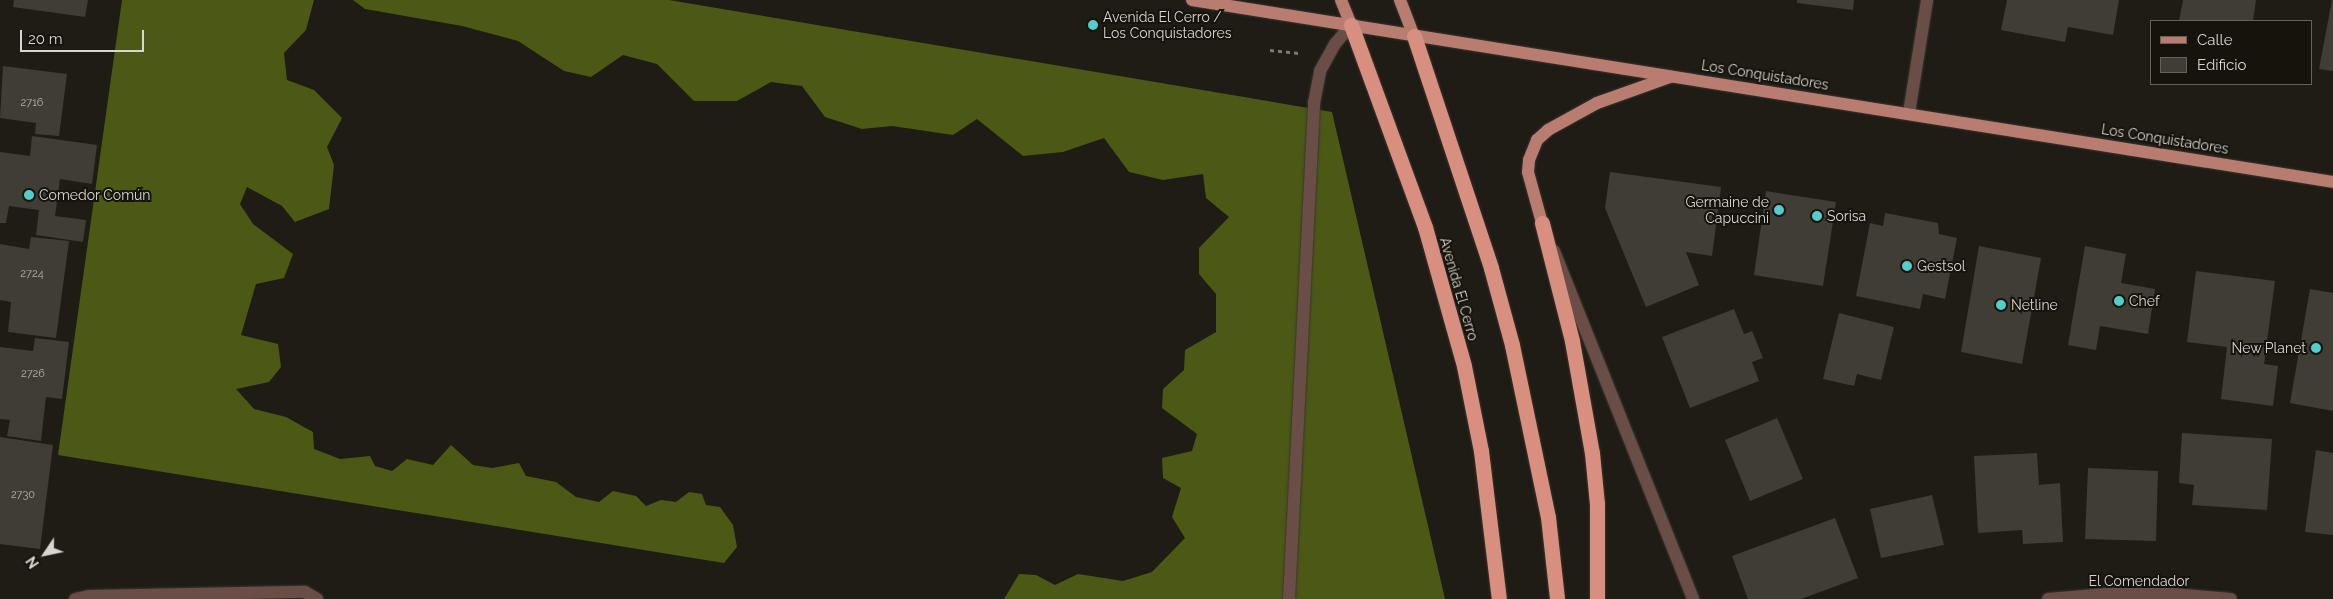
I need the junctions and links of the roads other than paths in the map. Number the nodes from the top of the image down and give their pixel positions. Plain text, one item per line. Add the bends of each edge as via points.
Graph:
1 (1192, 0) edge
2 (1341, 0) edge
3 (1400, 0) edge
4 (1927, 0) edge
5 (1351, 25) junction
6 (1414, 36) junction
7 (1675, 76) junction
8 (1909, 113) junction
9 (2333, 182) edge
10 (1542, 223) junction
11 (76, 599) edge
12 (317, 599) edge
13 (1289, 599) edge
14 (1499, 599) edge
15 (1557, 599) edge
16 (1598, 599) edge
17 (1692, 599) edge
18 (2048, 599) edge
19 (2231, 599) edge

1 - 5 main road, Los Conquistadores
2 - 5 main road, Avenida El Cerro
3 - 6 main road
4 - 8 street
5 - 6 main road, Los Conquistadores
5 - 13 street via 1334,44 1320,71 1314,103
5 - 14 highway, Avenida El Cerro via 1416,202 1461,357 1481,451
6 - 7 main road, Los Conquistadores
6 - 15 highway via 1489,259 1512,345 1548,517
7 - 8 main road, Los Conquistadores
7 - 10 main road via 1597,102 1548,130 1538,140 1528,160 1528,172
8 - 9 main road, Los Conquistadores
10 - 16 highway via 1572,341 1592,452 1598,521
10 - 17 street via 1582,316
11 - 12 street via 88,596 305,592
18 - 19 street, El Comendador via 2125,594

